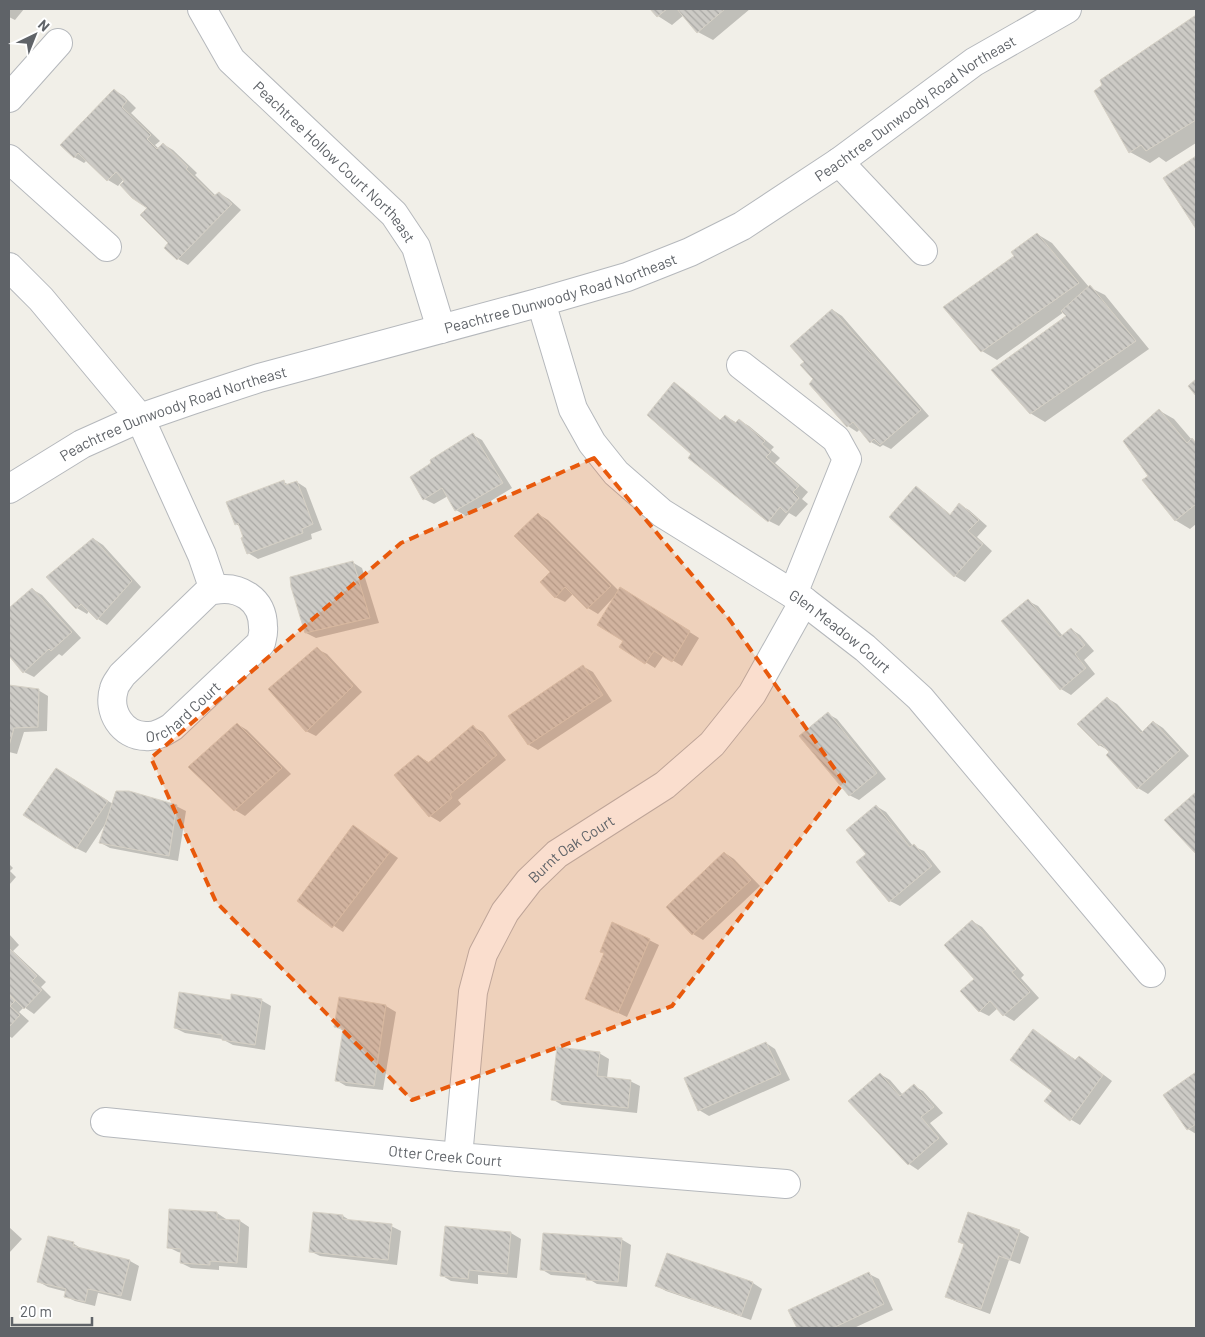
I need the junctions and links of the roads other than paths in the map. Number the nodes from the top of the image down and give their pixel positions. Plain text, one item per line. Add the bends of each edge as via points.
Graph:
1 (202, 9) edge
2 (1061, 10) edge
3 (58, 43) dead end
4 (9, 98) edge
5 (9, 159) edge
6 (839, 162) junction
7 (106, 248) dead end
8 (923, 251) dead end
9 (9, 267) edge
10 (541, 302) junction
11 (441, 329) junction
12 (741, 365) dead end
13 (140, 418) junction
14 (9, 489) edge
15 (214, 590) junction
16 (799, 598) junction
17 (1151, 973) dead end
18 (106, 1122) dead end
19 (458, 1158) junction
20 (786, 1184) dead end

1 - 11 street, Peachtree Hollow Court Northeast via 231,60 394,214 416,247
2 - 6 street, Peachtree Dunwoody Road Northeast via 974,62
3 - 4 street
5 - 7 street
6 - 8 street
6 - 10 street, Peachtree Dunwoody Road Northeast via 742,226 690,252 627,277
9 - 13 street via 41,299
10 - 11 street, Peachtree Dunwoody Road Northeast
10 - 16 street, Glen Meadow Court via 573,409 592,442 616,473 662,513
11 - 13 street, Peachtree Dunwoody Road Northeast via 259,378
12 - 16 street, Burnt Oak Court via 836,438 848,459
13 - 14 street, Peachtree Dunwoody Road Northeast via 82,444
13 - 15 street via 202,555
15 - 15 street, Orchard Court via 210,590 122,675 114,687 114,714 133,734 160,734 172,727 261,643 264,628 261,612 252,600 240,591
16 - 17 street, Glen Meadow Court via 865,648 920,698
16 - 19 street, Burnt Oak Court via 752,694 712,744 664,785 557,854 529,881 505,912 484,954 472,992
18 - 19 street, Otter Creek Court
19 - 20 street, Otter Creek Court

